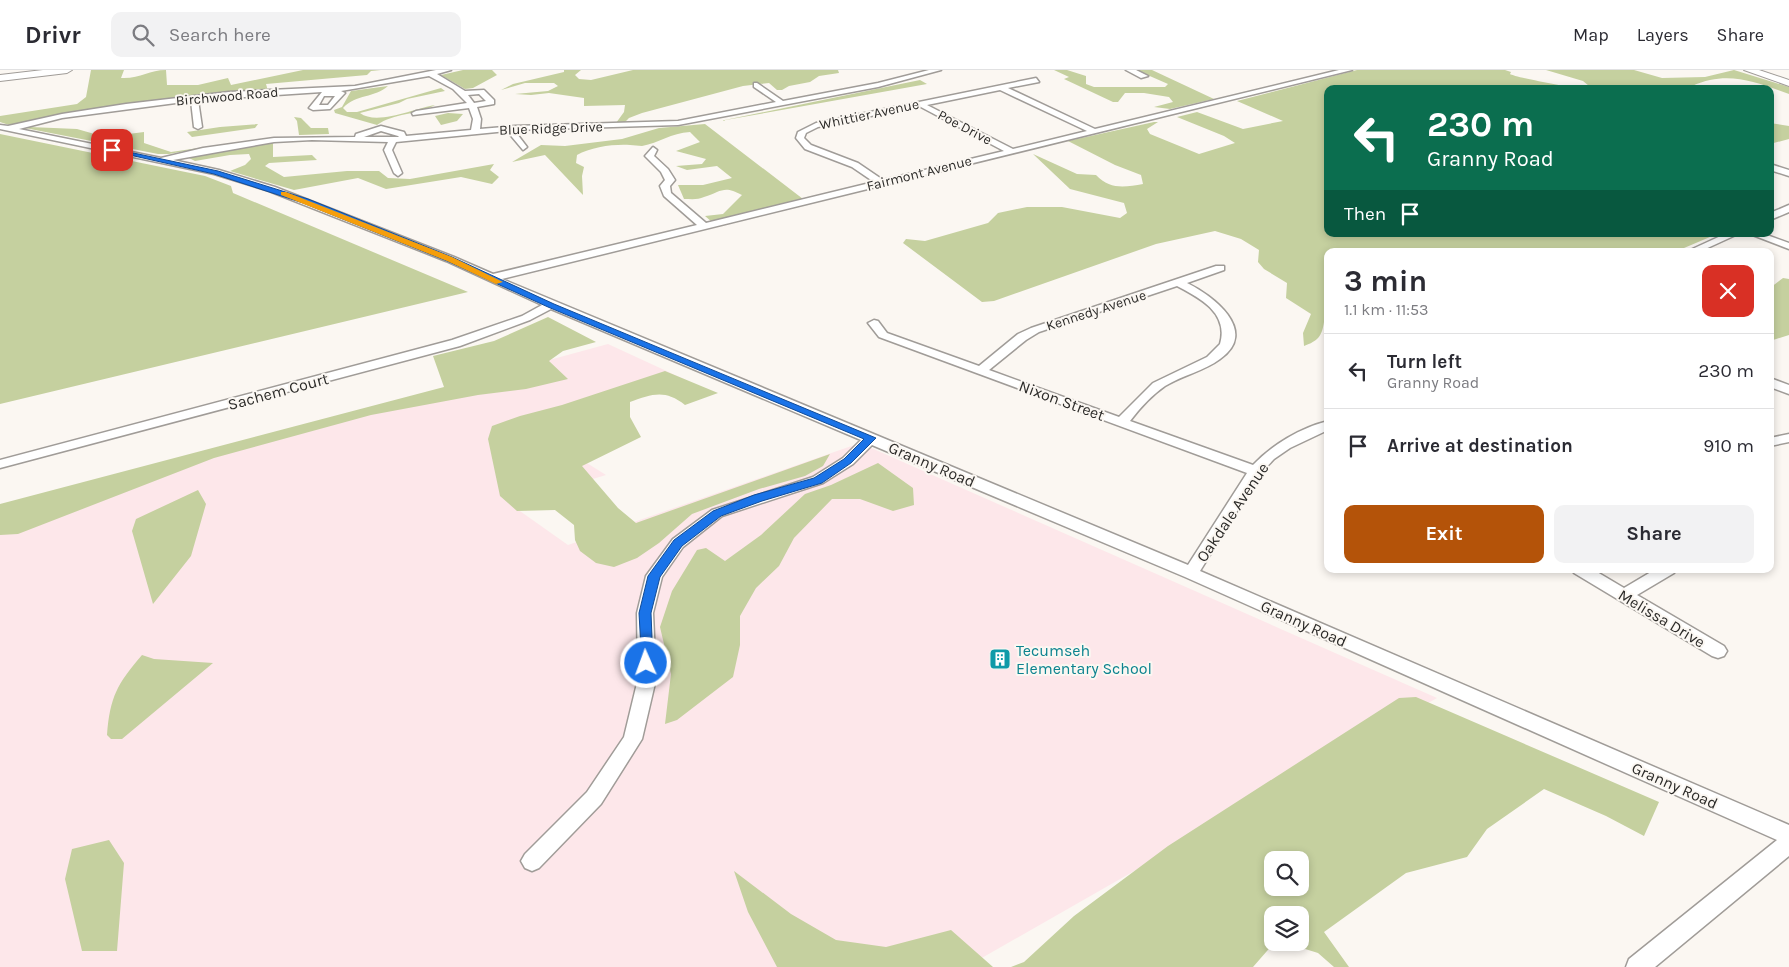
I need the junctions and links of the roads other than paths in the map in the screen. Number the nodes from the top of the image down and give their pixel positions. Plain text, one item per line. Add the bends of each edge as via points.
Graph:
1 (66, 70) edge
2 (448, 70) edge
3 (937, 70) edge
4 (1130, 70) edge
5 (1348, 70) edge
6 (1749, 70) edge
7 (431, 74) junction
8 (894, 74) dead end
9 (1144, 76) dead end
10 (0, 78) edge
11 (868, 79) junction
12 (1036, 80) dead end
13 (1789, 83) edge
14 (757, 85) dead end
15 (848, 85) dead end
16 (878, 85) junction
17 (998, 86) junction
18 (463, 93) junction
19 (194, 98) junction
20 (447, 100) dead end
21 (918, 103) junction
22 (783, 104) junction
23 (472, 106) junction
24 (452, 108) junction
25 (90, 111) junction
26 (416, 113) dead end
27 (87, 123) dead end
28 (198, 127) dead end
29 (476, 127) junction
30 (614, 127) junction
31 (4, 128) edge
32 (512, 128) junction
33 (1093, 131) junction
34 (312, 138) junction
35 (610, 138) dead end
36 (350, 139) junction
37 (402, 139) junction
38 (393, 140) junction
39 (523, 147) dead end
40 (297, 148) dead end
41 (653, 150) dead end
42 (1011, 151) junction
43 (162, 161) junction
44 (1774, 169) edge
45 (398, 173) dead end
46 (1789, 173) edge
47 (881, 183) junction
48 (1789, 208) edge
49 (1774, 215) edge
50 (704, 226) junction
51 (1726, 237) edge
52 (1764, 237) edge
53 (1789, 246) edge
54 (1701, 248) edge
55 (1220, 268) dead end
56 (490, 278) junction
57 (1179, 283) junction
58 (551, 306) junction
59 (874, 323) dead end
60 (981, 370) junction
61 (1774, 384) edge
62 (1789, 390) edge
63 (1122, 422) junction
64 (1324, 427) edge
65 (871, 438) junction
66 (1789, 438) edge
67 (1774, 441) edge
68 (0, 464) edge
69 (1255, 471) junction
70 (1191, 573) junction
71 (1587, 573) edge
72 (1661, 573) edge
73 (1624, 595) junction
74 (1718, 651) dead end
75 (1789, 835) edge
76 (1789, 843) edge
77 (532, 861) dead end
78 (1637, 967) edge

1 - 10 main road
2 - 7 street, Birchwood Road
3 - 16 street, Blue Ridge Drive
4 - 9 street
5 - 33 street, Fairmont Avenue
6 - 13 main road
7 - 18 street
7 - 19 street, Birchwood Road via 386,80 343,91 277,87
8 - 11 street
11 - 15 street
11 - 16 street
12 - 17 street, Whittier Avenue
14 - 22 street
16 - 22 street, Blue Ridge Drive
17 - 21 street, Whittier Avenue
17 - 33 street
18 - 23 street
18 - 23 street via 481,92 491,102
19 - 25 street, Birchwood Road
19 - 28 street
20 - 24 street
21 - 42 street, Poe Drive
21 - 47 street, Whittier Avenue via 816,125 802,132 800,138 808,147 855,165
22 - 30 street, Blue Ridge Drive via 692,121
23 - 24 street
23 - 29 street
24 - 26 street
25 - 27 street
25 - 31 street, Birchwood Road
29 - 32 street, Blue Ridge Drive via 508,122 514,123
29 - 37 street, Blue Ridge Drive
30 - 32 street, Blue Ridge Drive
30 - 35 street
31 - 43 street, Granny Road
32 - 39 street
33 - 42 street, Fairmont Avenue
34 - 36 street, Blue Ridge Drive
34 - 40 street via 305,148
34 - 43 street, Blue Ridge Drive via 238,144
36 - 37 street via 381,128 401,134
36 - 38 street, Blue Ridge Drive
37 - 38 street, Blue Ridge Drive
38 - 45 street via 388,150
41 - 50 street via 648,156 670,180 666,186 667,194
42 - 47 street, Fairmont Avenue
43 - 56 street, Granny Road via 216,172 297,198
44 - 46 street
47 - 50 street, Fairmont Avenue
48 - 49 street
50 - 56 street, Fairmont Avenue
51 - 54 street
52 - 53 street
55 - 57 street, Kennedy Avenue
56 - 58 street, Granny Road
57 - 60 street, Kennedy Avenue via 1034,330
57 - 63 street via 1209,300 1220,311 1227,322 1228,343 1220,354 1150,391
58 - 65 street, Granny Road
58 - 68 street, Sachem Court via 456,342
59 - 60 street, Nixon Street via 883,335
60 - 63 street, Nixon Street
61 - 62 street
63 - 69 street, Nixon Street
64 - 69 street, Oakdale Avenue via 1285,445
65 - 70 street, Granny Road
65 - 77 street via 848,461 818,480 717,513 678,543 654,576 645,613 647,679 633,739 594,798
66 - 67 street
69 - 70 street, Oakdale Avenue
70 - 75 street, Granny Road
71 - 73 street, Melissa Drive
72 - 73 street
73 - 74 street, Melissa Drive
76 - 78 street

